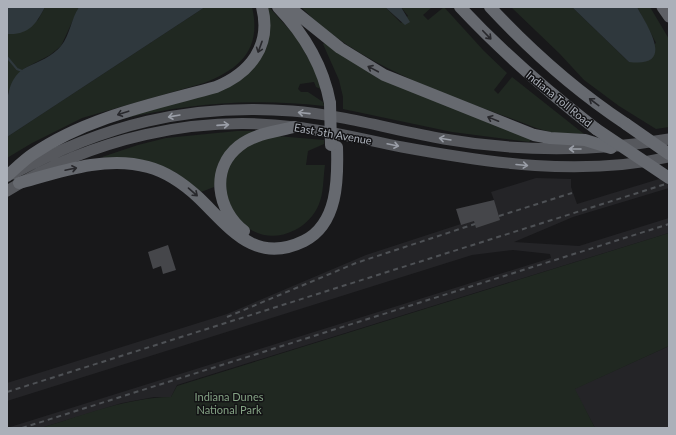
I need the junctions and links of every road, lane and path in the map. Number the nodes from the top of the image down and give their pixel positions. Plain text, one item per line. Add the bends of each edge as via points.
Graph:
1 (285, 7) edge
2 (460, 7) edge
3 (490, 7) edge
4 (662, 7) edge
5 (262, 8) edge
6 (669, 17) edge
7 (294, 126) junction
8 (669, 139) edge
9 (334, 146) junction
10 (611, 148) junction
11 (669, 154) edge
12 (669, 157) edge
13 (7, 177) edge
14 (669, 178) edge
15 (20, 183) junction
16 (7, 191) edge

1 - 9 highway, bridge via 313,51 324,76 333,104
10 -> 1 highway via 585,140 534,135 398,81 340,48
2 -> 14 highway, Indiana Toll Road, bridge via 522,69 558,100
11 -> 3 highway, Indiana Toll Road, bridge via 571,83
4 - 6 highway
5 -> 13 highway via 264,22 261,46 253,62 232,81 216,88 110,117 75,131 33,154
7 - 9 highway via 250,139 239,146 224,165 220,179 223,204 235,225 252,236 283,241 303,233 318,218 329,188
7 -> 12 main road, East 5th Avenue via 437,153 525,165 619,165
15 -> 7 main road, East 5th Avenue via 55,164 143,135 237,124
8 - 10 main road, East 5th Avenue
15 -> 9 highway via 70,169 113,164 147,166 166,173 183,184 230,230 249,243 261,248 286,248 308,239 317,232 330,212 336,187
10 -> 13 main road, East 5th Avenue via 545,149 489,145 317,114 236,110 175,116 108,131 73,144
15 - 16 main road, East 5th Avenue

